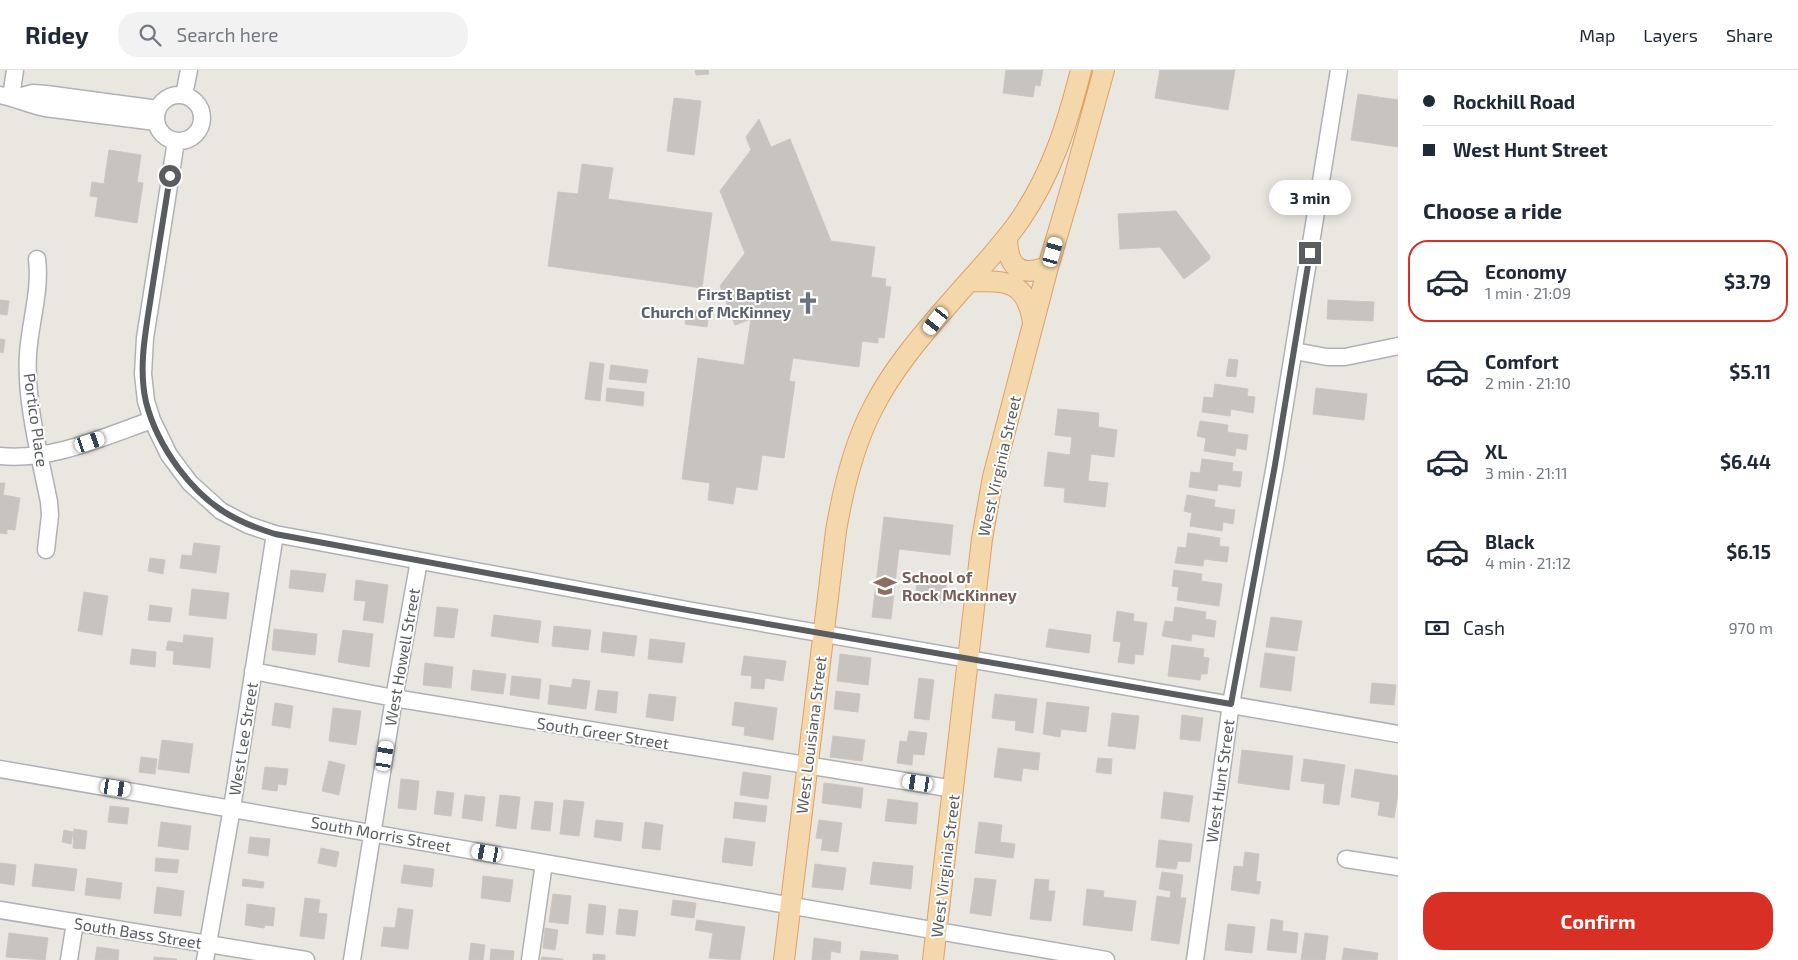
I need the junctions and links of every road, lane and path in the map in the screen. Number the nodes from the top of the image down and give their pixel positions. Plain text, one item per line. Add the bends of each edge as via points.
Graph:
1 (15, 70) edge
2 (189, 70) edge
3 (1081, 70) edge
4 (1104, 70) edge
5 (1339, 70) edge
6 (184, 95) junction
7 (9, 97) edge
8 (157, 116) junction
9 (176, 141) junction
10 (1007, 238) junction
11 (37, 259) dead end
12 (1048, 267) junction
13 (970, 281) junction
14 (1033, 324) junction
15 (1398, 346) edge
16 (1294, 351) junction
17 (152, 420) junction
18 (40, 454) junction
19 (0, 456) edge
20 (275, 534) junction
21 (46, 550) dead end
22 (419, 560) junction
23 (824, 634) junction
24 (968, 660) junction
25 (254, 671) junction
26 (394, 698) junction
27 (1231, 704) junction
28 (1398, 734) edge
29 (807, 766) junction
30 (0, 769) edge
31 (954, 789) junction
32 (232, 808) junction
33 (373, 833) junction
34 (1346, 858) dead end
35 (544, 862) junction
36 (1398, 867) edge
37 (791, 905) junction
38 (0, 910) edge
39 (74, 922) junction
40 (938, 930) junction
41 (206, 952) edge
42 (69, 960) edge
43 (306, 960) edge
44 (352, 960) edge
45 (530, 960) edge
46 (784, 960) edge
47 (933, 960) edge
48 (1106, 960) edge
49 (1195, 960) edge

1 - 7 street
2 - 6 street
3 - 10 main road, West Louisiana Street via 1066,129 1054,159
4 - 12 main road, West Virginia Street
5 - 16 street, West Hunt Street
6 - 8 street via 166,99
6 - 9 street via 199,106 202,120 192,137
7 - 8 street via 46,94
8 - 9 street via 163,134
9 - 17 street via 145,338 143,374
10 - 12 main road via 1009,257 1017,268 1031,272
10 - 13 main road, West Louisiana Street
11 - 18 street, Portico Place via 38,287 28,374
12 - 14 main road, West Virginia Street
13 - 14 main road via 1001,282 1014,286 1028,300
13 - 23 main road, West Louisiana Street via 890,379 860,436 840,507
14 - 24 main road, West Virginia Street via 989,496
15 - 16 street via 1345,357
16 - 27 street, West Hunt Street
17 - 18 street via 75,447
17 - 20 street via 169,455 190,483 221,511
18 - 19 street
18 - 21 street, Portico Place via 49,502
20 - 22 street
20 - 25 street, West Lee Street
22 - 23 street
22 - 26 street, West Howell Street
23 - 24 street
23 - 29 main road, West Louisiana Street
24 - 27 street
24 - 31 main road, West Virginia Street
25 - 26 street, South Greer Street
25 - 32 street, West Lee Street
26 - 29 street, South Greer Street
26 - 33 street, West Howell Street
27 - 28 street
27 - 49 street, West Hunt Street
29 - 31 street, South Greer Street
29 - 37 main road, West Louisiana Street
30 - 32 street, South Morris Street
31 - 40 main road, West Virginia Street
32 - 33 street, South Morris Street
32 - 41 street, West Lee Street
33 - 35 street, South Morris Street
33 - 44 street, West Howell Street
34 - 36 street
35 - 37 street, South Morris Street
35 - 45 street
37 - 40 street, South Morris Street
37 - 46 main road, West Louisiana Street
38 - 39 street, South Bass Street
39 - 41 street, South Bass Street
39 - 42 street
40 - 47 main road, West Virginia Street
40 - 48 street, South Morris Street
41 - 43 street, South Bass Street

